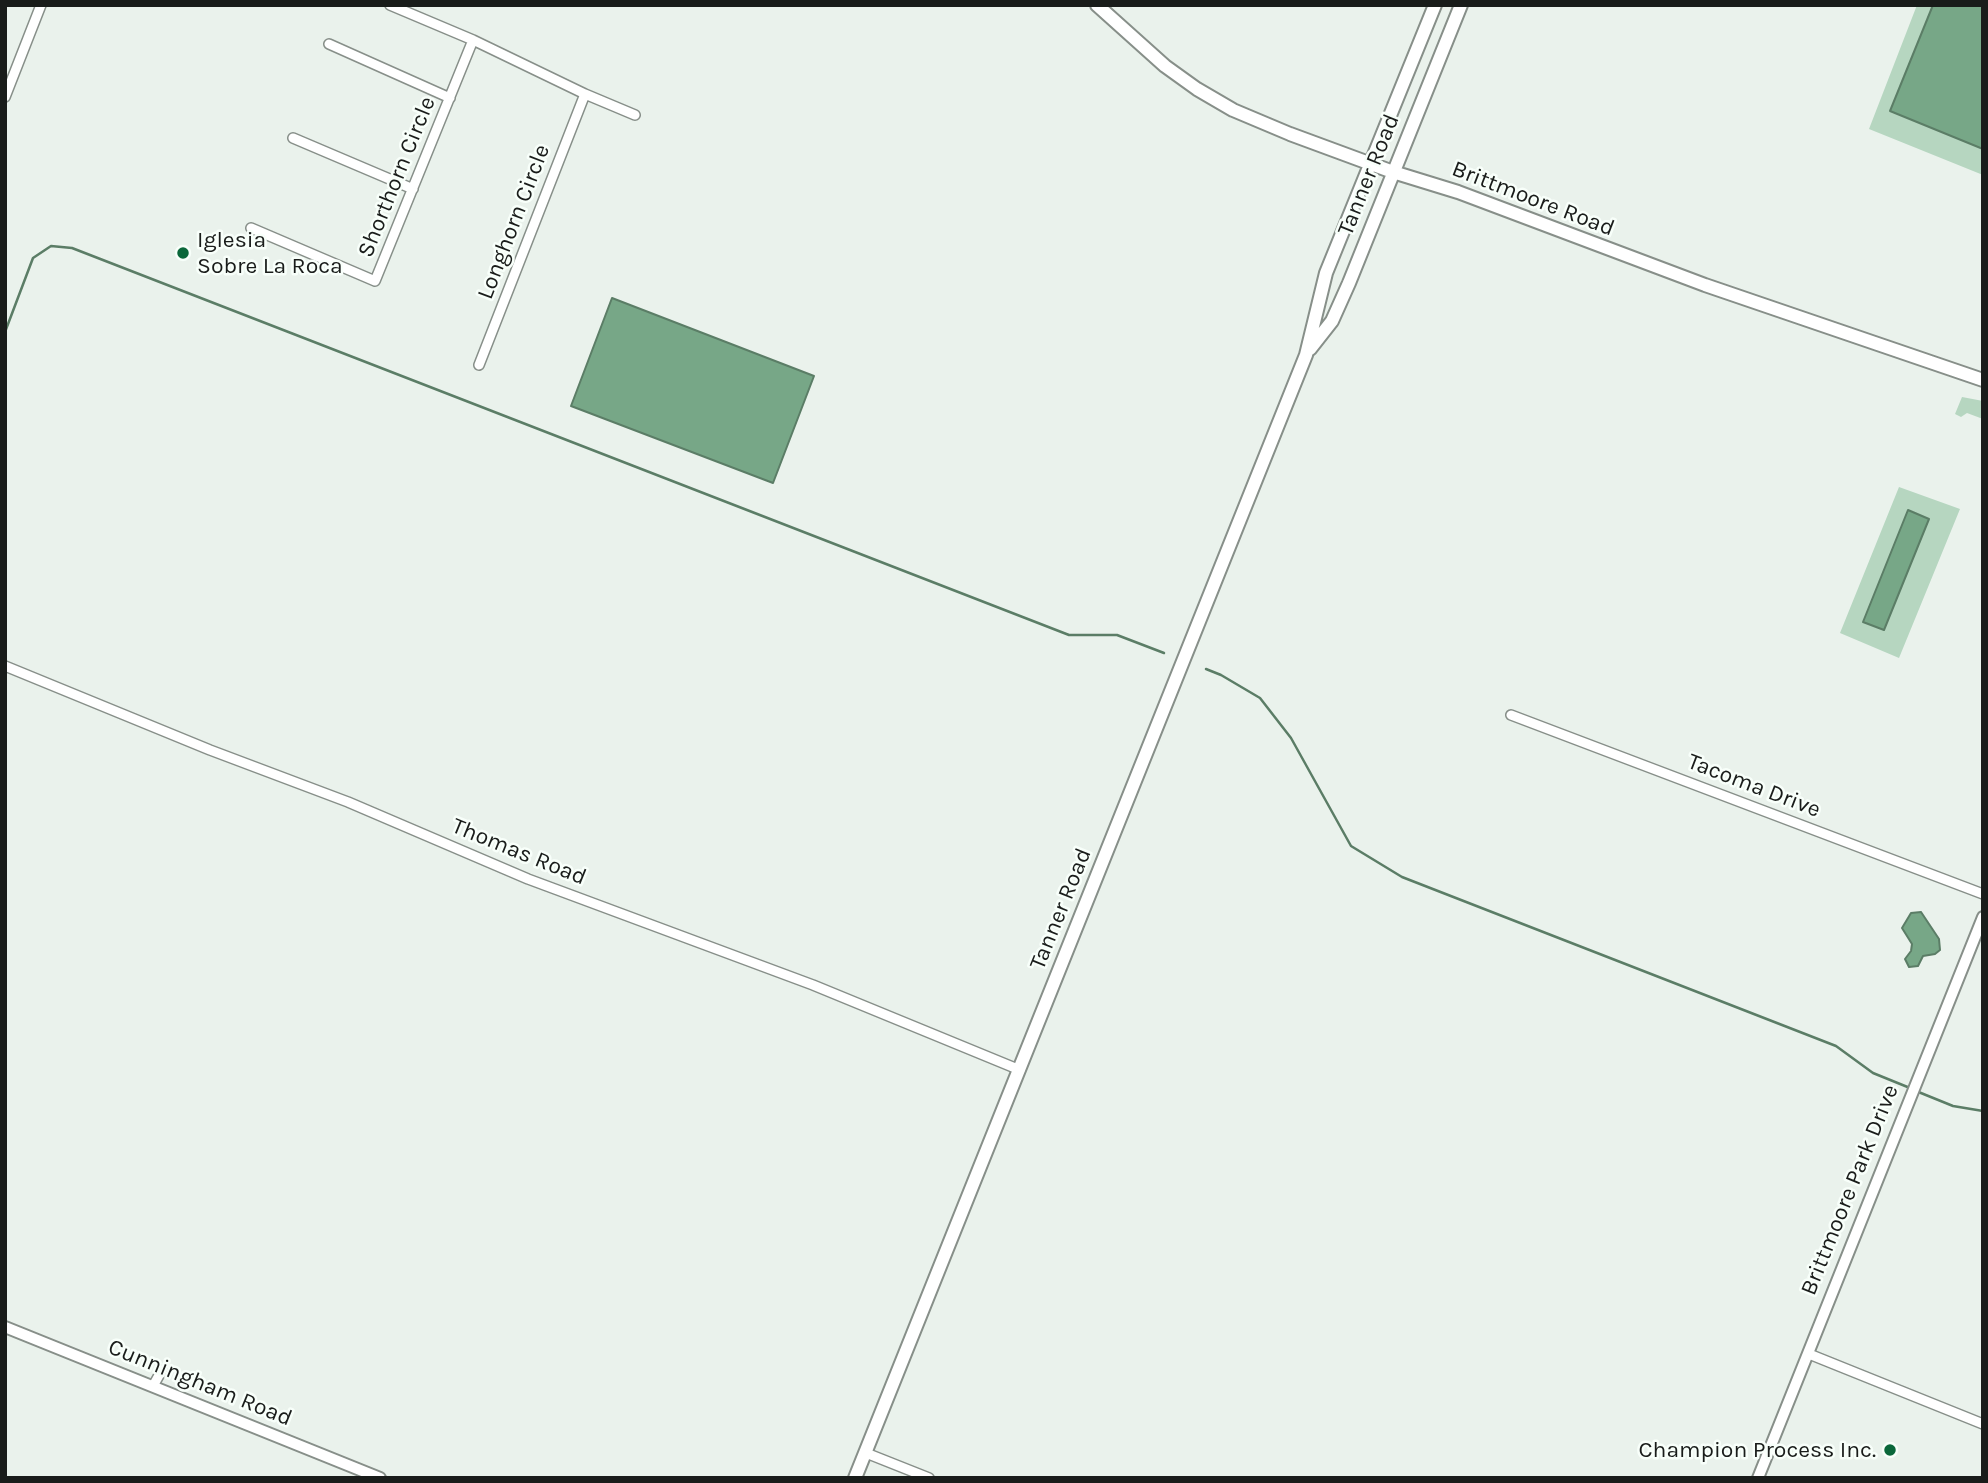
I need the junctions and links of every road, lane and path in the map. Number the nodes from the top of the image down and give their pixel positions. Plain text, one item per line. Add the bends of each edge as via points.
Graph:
1 (41, 5) edge
2 (390, 5) edge
3 (1097, 5) edge
4 (1435, 5) edge
5 (1461, 5) edge
6 (473, 40) junction
7 (329, 44) dead end
8 (585, 94) junction
9 (5, 97) edge
10 (450, 98) junction
11 (635, 115) dead end
12 (293, 138) dead end
13 (1372, 164) junction
14 (1393, 172) junction
15 (413, 189) junction
16 (251, 228) dead end
17 (1306, 355) junction
18 (479, 365) dead end
19 (1983, 380) edge
20 (5, 666) edge
21 (1511, 715) dead end
22 (1983, 894) edge
23 (1983, 917) edge
24 (1020, 1070) junction
25 (5, 1327) edge
26 (1809, 1354) junction
27 (162, 1370) dead end
28 (153, 1386) junction
29 (1983, 1424) edge
30 (866, 1453) junction
31 (380, 1478) edge
32 (855, 1478) edge
33 (929, 1478) edge
34 (1758, 1478) edge

1 - 9 street
2 - 6 street
3 - 13 main road, Brittmoore Road via 1165,65 1233,110
4 - 13 main road, Tanner Road
5 - 14 main road, Tanner Road
6 - 8 street
6 - 10 street, Shorthorn Circle
7 - 10 street
8 - 11 street
8 - 18 street, Longhorn Circle
10 - 15 street, Shorthorn Circle
12 - 15 street
13 - 14 main road, Brittmoore Road
13 - 17 main road, Tanner Road via 1326,273
14 - 17 main road, Tanner Road via 1332,321
14 - 19 main road, Brittmoore Road via 1458,191 1705,285
15 - 16 street, Shorthorn Circle via 375,281
17 - 24 main road, Tanner Road
20 - 24 street, Thomas Road via 528,879 813,985
21 - 22 street, Tacoma Drive
23 - 26 street, Brittmoore Park Drive
24 - 30 main road, Tanner Road
25 - 28 street, Cunningham Road
26 - 29 street
26 - 34 street, Brittmoore Park Drive
27 - 28 street
28 - 31 street, Cunningham Road
30 - 32 main road, Tanner Road
30 - 33 street

